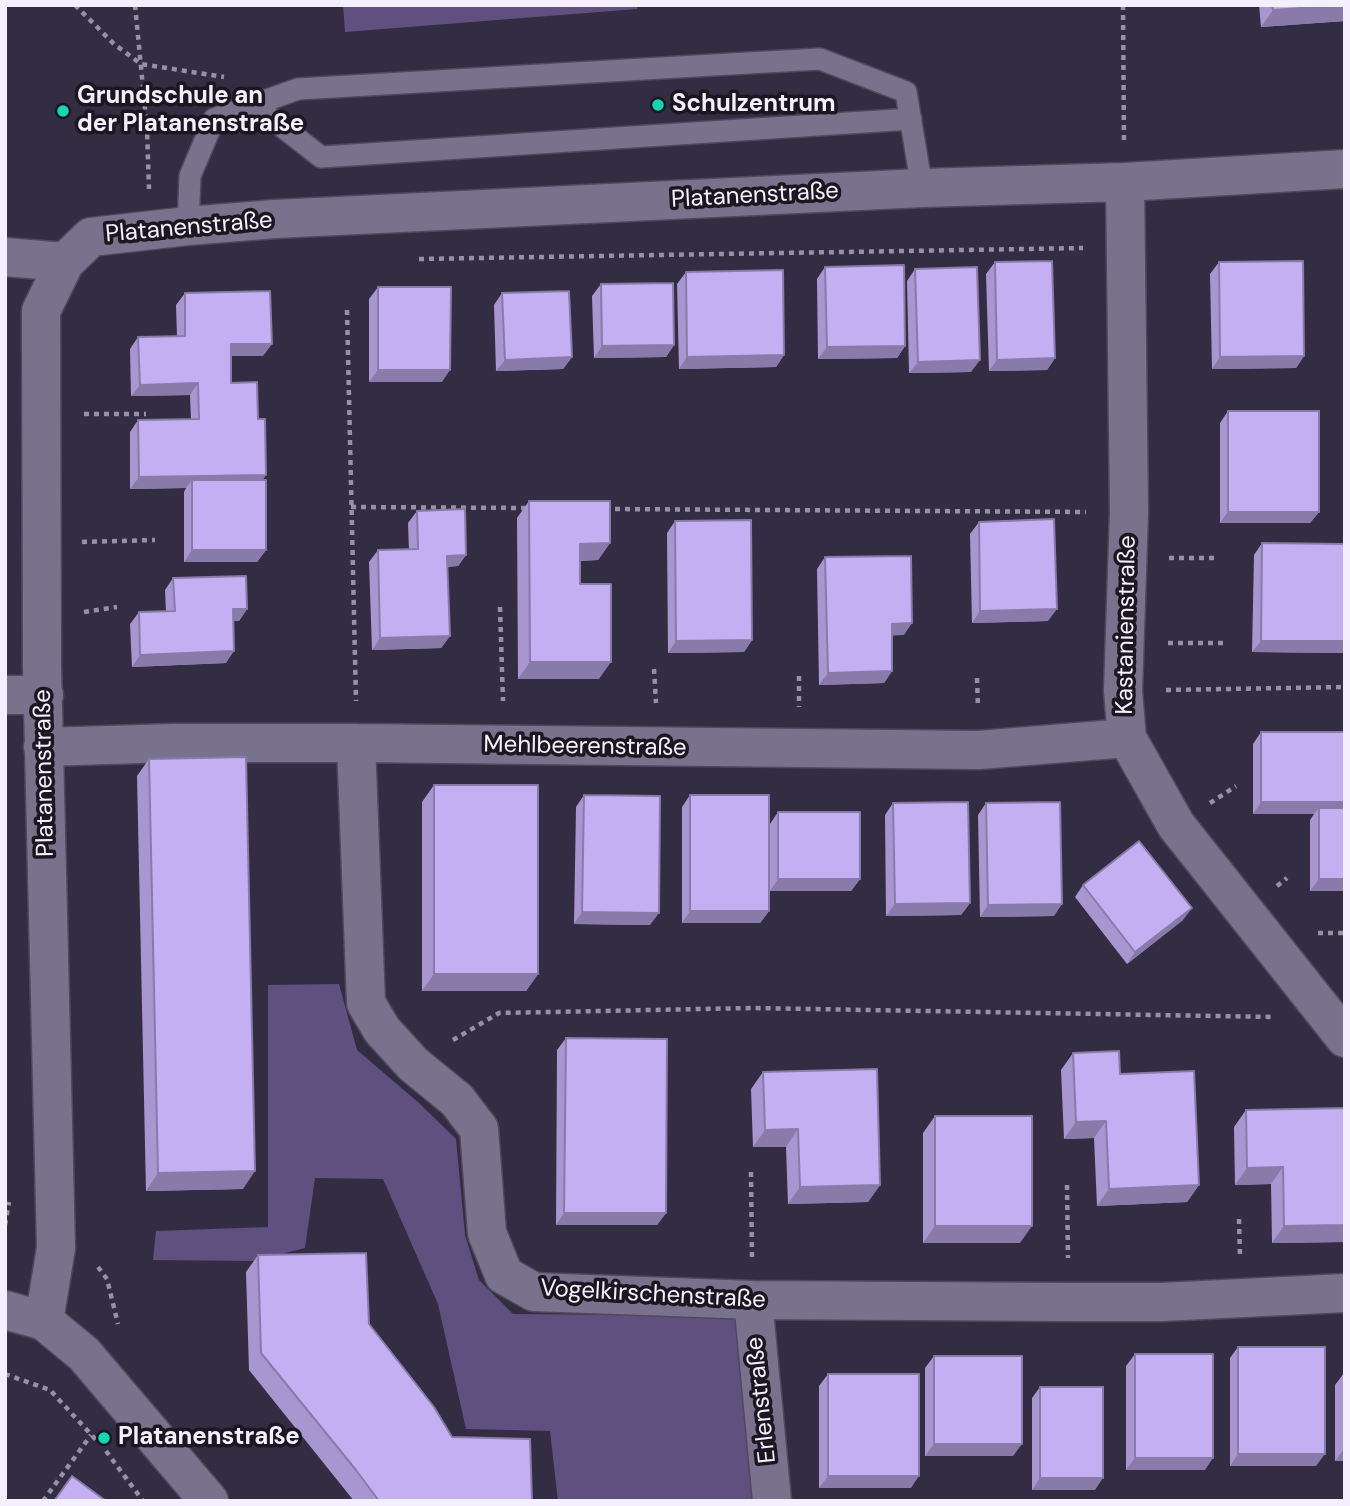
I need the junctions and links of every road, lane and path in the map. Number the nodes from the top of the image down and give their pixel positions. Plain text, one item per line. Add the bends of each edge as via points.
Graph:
1 (75, 5) edge
2 (135, 5) edge
3 (1123, 5) edge
4 (141, 64) junction
5 (232, 78) dead end
6 (214, 119) junction
7 (911, 119) junction
8 (1345, 169) edge
9 (1125, 182) junction
10 (922, 188) junction
11 (188, 226) junction
12 (151, 232) junction
13 (1125, 247) junction
14 (5, 257) edge
15 (415, 259) dead end
16 (65, 262) junction
17 (347, 310) dead end
18 (40, 411) junction
19 (146, 414) dead end
20 (351, 507) junction
21 (532, 508) edge
22 (601, 509) edge
23 (1129, 512) junction
24 (155, 540) dead end
25 (40, 541) junction
26 (500, 607) dead end
27 (1125, 643) junction
28 (1227, 643) dead end
29 (1345, 687) edge
30 (1123, 691) junction
31 (5, 695) edge
32 (44, 695) junction
33 (1127, 738) junction
34 (356, 743) junction
35 (504, 746) junction
36 (43, 747) junction
37 (1338, 1028) edge
38 (413, 1064) junction
39 (751, 1172) dead end
40 (1067, 1185) dead end
41 (1345, 1293) edge
42 (753, 1300) junction
43 (1069, 1302) junction
44 (5, 1310) edge
45 (44, 1321) junction
46 (5, 1374) edge
47 (92, 1435) junction
48 (43, 1501) edge
49 (143, 1501) edge
50 (209, 1501) edge
51 (772, 1501) edge

1 - 4 path
2 - 4 path
3 - 9 path
4 - 5 path
4 - 12 path
6 - 7 lane via 271,118 321,157
6 - 7 lane via 298,89 820,59 905,92
6 - 11 lane via 190,176
7 - 10 lane
8 - 9 street, Platanenstraße
9 - 10 street, Platanenstraße
9 - 13 street, Kastanienstraße
10 - 11 street, Platanenstraße
11 - 12 street, Platanenstraße
12 - 16 street, Platanenstraße via 92,237
13 - 15 path
13 - 23 street, Kastanienstraße
14 - 16 street
16 - 18 street, Platanenstraße via 41,311
17 - 20 path
18 - 19 path
18 - 25 street, Platanenstraße
20 - 21 path
20 - 34 path
22 - 23 path
23 - 27 street, Kastanienstraße
24 - 25 path
25 - 32 street, Platanenstraße
26 - 35 path
27 - 28 path
27 - 30 street, Kastanienstraße
29 - 30 path
30 - 33 street, Kastanienstraße
31 - 32 street
32 - 36 street, Platanenstraße
33 - 35 street, Mehlbeerenstraße via 979,750
33 - 37 street, Kastanienstraße via 1176,825
34 - 35 street, Mehlbeerenstraße
34 - 36 street, Mehlbeerenstraße
34 - 38 street, Vogelkirschenstraße via 366,1003 382,1030
36 - 45 street, Platanenstraße via 56,1248
37 - 38 path via 752,1008 499,1013
38 - 42 street, Vogelkirschenstraße via 457,1100 480,1129 487,1233 504,1275 534,1292
39 - 42 path
40 - 43 path
41 - 43 street, Vogelkirschenstraße
42 - 43 street, Vogelkirschenstraße
42 - 51 street, Erlenstraße
44 - 45 street
45 - 50 street via 84,1354
46 - 47 path via 50,1390
47 - 48 path
47 - 49 path

